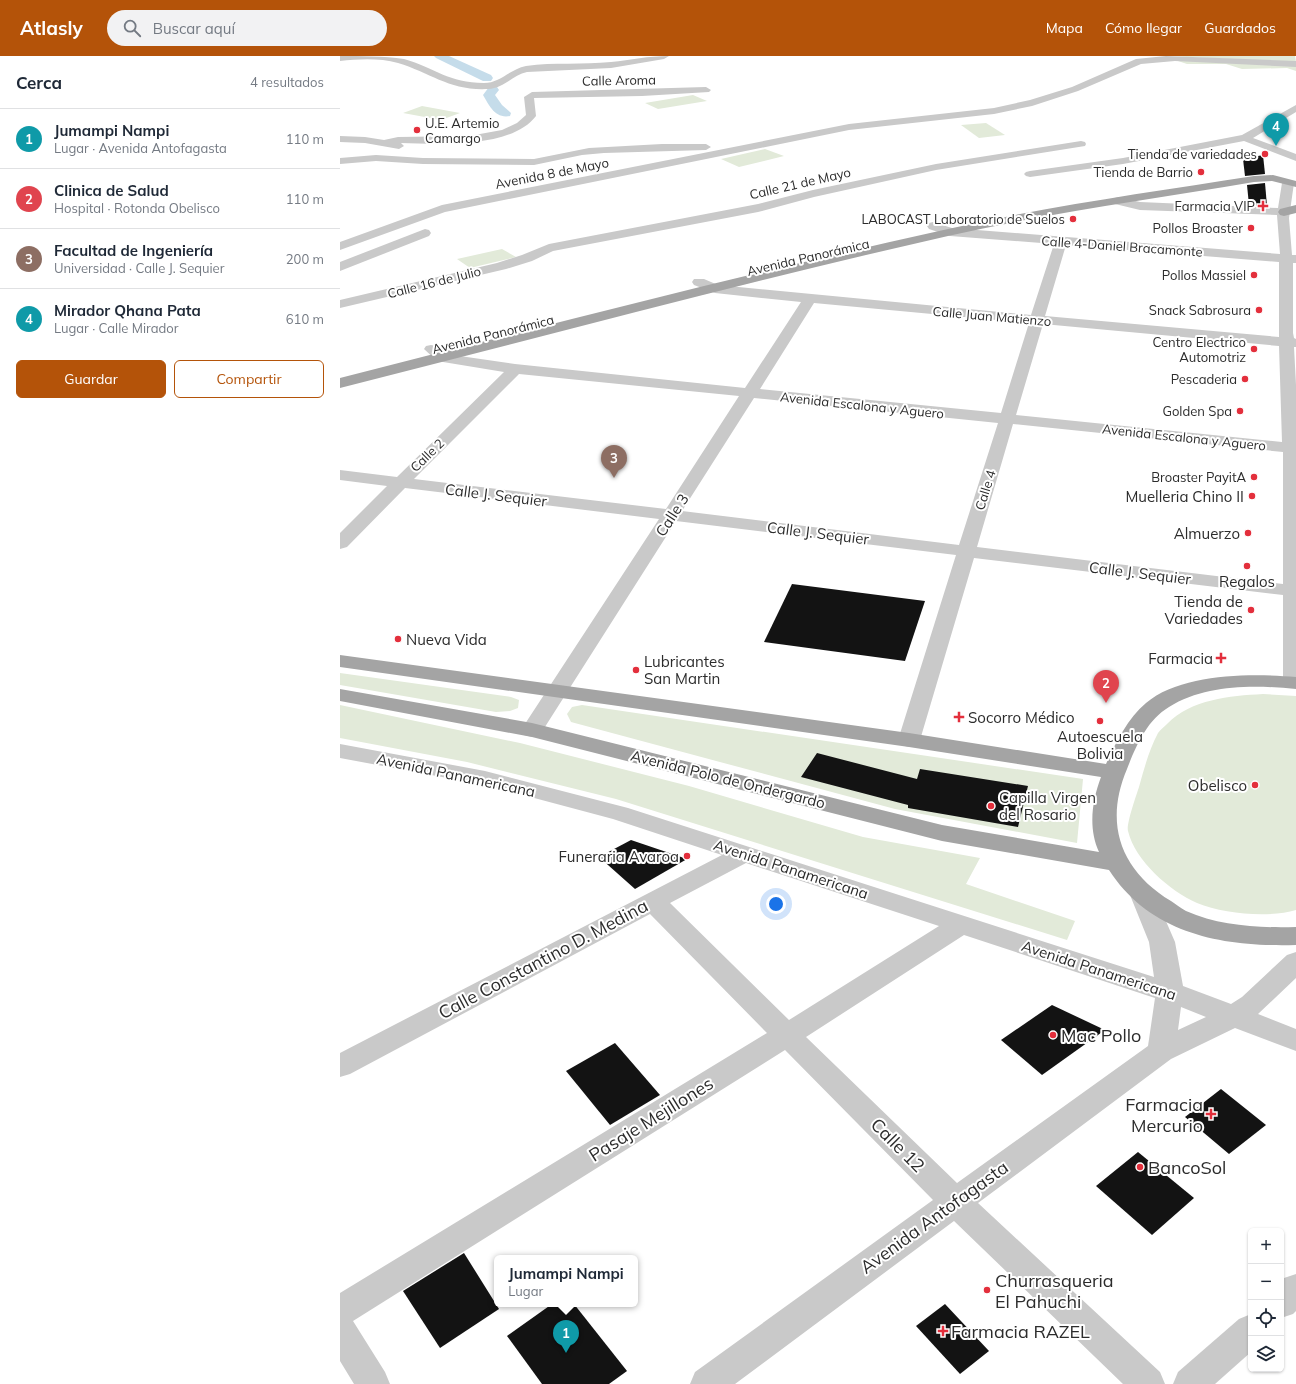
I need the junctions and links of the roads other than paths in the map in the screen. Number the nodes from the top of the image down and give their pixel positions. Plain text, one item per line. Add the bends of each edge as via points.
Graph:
1 (664, 56) edge
2 (384, 57) edge
3 (340, 58) edge
4 (1296, 64) edge
5 (706, 90) dead end
6 (1296, 108) edge
7 (1245, 138) junction
8 (340, 139) edge
9 (774, 142) junction
10 (386, 143) junction
11 (1081, 144) dead end
12 (376, 158) junction
13 (1296, 158) edge
14 (340, 161) edge
15 (1030, 174) dead end
16 (1277, 174) junction
17 (1294, 184) edge
18 (1119, 201) junction
19 (1053, 203) junction
20 (1296, 209) edge
21 (1065, 210) junction
22 (1284, 212) junction
23 (933, 226) junction
24 (949, 232) junction
25 (425, 233) dead end
26 (1061, 241) junction
27 (340, 246) edge
28 (527, 258) joint
29 (1291, 259) edge
30 (340, 267) edge
31 (699, 282) junction
32 (713, 288) junction
33 (810, 300) junction
34 (340, 304) edge
35 (1037, 319) junction
36 (1291, 342) edge
37 (435, 353) junction
38 (515, 369) junction
39 (340, 371) edge
40 (340, 383) edge
41 (749, 393) junction
42 (1006, 419) junction
43 (1294, 448) edge
44 (340, 476) edge
45 (398, 484) junction
46 (672, 515) junction
47 (340, 542) edge
48 (966, 552) junction
49 (1295, 591) edge
50 (340, 661) edge
51 (1295, 682) edge
52 (557, 692) junction
53 (340, 695) edge
54 (532, 730) junction
55 (909, 740) junction
56 (340, 752) edge
57 (1114, 772) junction
58 (745, 853) junction
59 (1116, 863) junction
60 (1143, 895) junction
61 (653, 902) junction
62 (960, 925) junction
63 (1296, 936) edge
64 (1296, 962) edge
65 (1170, 992) junction
66 (1234, 1016) junction
67 (787, 1035) junction
68 (1296, 1040) edge
69 (1161, 1050) junction
70 (340, 1066) edge
71 (955, 1202) junction
72 (1296, 1289) edge
73 (1284, 1300) edge
74 (340, 1311) edge
75 (340, 1330) edge
76 (1248, 1333) edge
77 (1193, 1382) edge
78 (373, 1384) edge
79 (707, 1384) edge
80 (1148, 1384) edge

1 - 2 street via 611,65 520,70 493,85 475,86 447,82 426,70
2 - 3 street
4 - 9 street via 1175,58 1143,60 1075,90 1015,107 952,117 849,127
5 - 10 street, Calle Aroma via 532,95 529,97 531,116 513,130 472,139 398,140
6 - 7 street
7 - 13 street
7 - 15 street via 1123,161
8 - 10 street
9 - 12 street via 709,147 642,146 575,153 534,162
9 - 27 street, Avenida 8 de Mayo via 442,209
10 - 12 street via 426,150
11 - 28 street, Calle 21 de Mayo via 936,167 758,208 556,247
12 - 14 street
16 - 17 main road
16 - 18 main road, Avenida Panorámica
16 - 19 main road, Avenida Panorámica via 1178,182
17 - 22 street
18 - 21 main road, Avenida Panorámica
18 - 22 street via 1140,206
19 - 21 main road
19 - 23 main road, Avenida Panorámica
20 - 22 main road
21 - 24 main road, Avenida Panorámica
22 - 29 street
23 - 24 street, Calle 4-Daniel Bracamonte
23 - 31 main road, Avenida Panorámica
24 - 26 street, Calle 4-Daniel Bracamonte
24 - 32 main road, Avenida Panorámica
25 - 30 street
26 - 29 street, Calle 4-Daniel Bracamonte
26 - 35 street, Calle 4
28 - 34 street, Calle 16 de Julio
29 - 36 street
31 - 32 street, Calle Juan Matienzo
31 - 37 main road, Avenida Panorámica
32 - 33 street, Calle Juan Matienzo
32 - 37 main road, Avenida Panorámica
33 - 35 street, Calle Juan Matienzo
33 - 41 street, Calle 3
35 - 36 street, Calle Juan Matienzo
35 - 42 street, Calle 4
36 - 43 street
37 - 38 street, Avenida Escalona y Aguero
37 - 39 main road, Avenida Panorámica
37 - 40 main road, Avenida Panorámica
38 - 41 street, Avenida Escalona y Aguero
38 - 45 street, Calle 2
41 - 42 street, Avenida Escalona y Aguero
41 - 46 street, Calle 3
42 - 43 street, Avenida Escalona y Aguero
42 - 48 street, Calle 4
43 - 49 street
44 - 45 street, Calle J. Sequier
45 - 46 street, Calle J. Sequier
45 - 47 street, Calle 2
46 - 48 street, Calle J. Sequier
46 - 52 street, Calle 3
48 - 49 street, Calle J. Sequier
48 - 55 street, Calle 4
49 - 51 street
50 - 52 main road
51 - 57 main road via 1233,682 1194,688 1160,702 1138,724
52 - 54 street, Calle 3
52 - 55 main road
53 - 54 main road, Avenida Polo de Ondergardo
54 - 59 main road, Avenida Polo de Ondergardo via 942,834
55 - 57 main road
56 - 58 street, Avenida Panamericana via 485,778 620,813
57 - 59 main road via 1106,800 1105,831
58 - 61 street, Calle Constantino D. Medina
58 - 62 street, Avenida Panamericana
59 - 60 main road
60 - 63 main road via 1176,917 1224,932 1274,938
60 - 65 street via 1162,942
61 - 67 street, Calle 12
61 - 70 street, Calle Constantino D. Medina
62 - 65 street, Avenida Panamericana
62 - 67 street, Pasaje Mejillones
64 - 66 street, Avenida Antofagasta via 1252,1004
65 - 66 street, Avenida Panamericana
65 - 69 street
66 - 68 street, Avenida Panamericana
66 - 69 street, Avenida Antofagasta
67 - 71 street, Calle 12
67 - 74 street, Pasaje Mejillones
69 - 71 street, Avenida Antofagasta
71 - 79 street, Avenida Antofagasta
71 - 80 street, Calle 12
72 - 73 street
75 - 78 street
76 - 77 street

